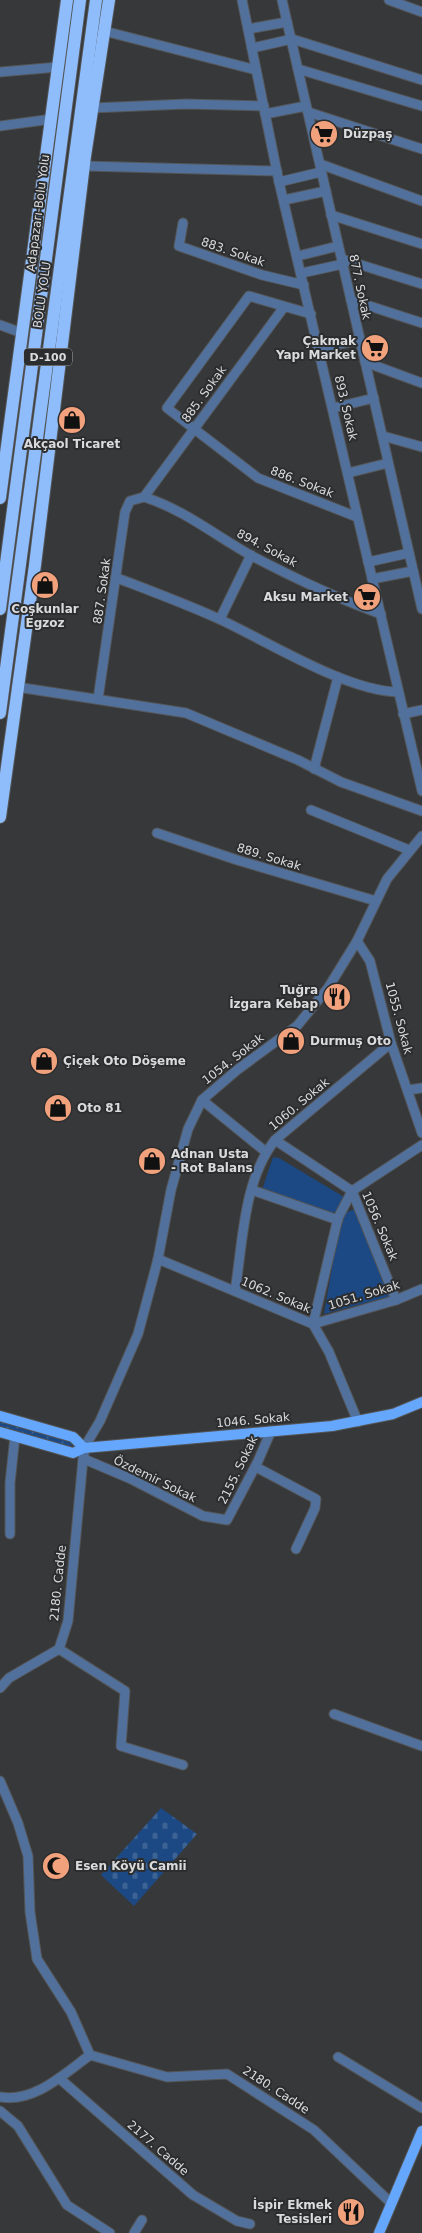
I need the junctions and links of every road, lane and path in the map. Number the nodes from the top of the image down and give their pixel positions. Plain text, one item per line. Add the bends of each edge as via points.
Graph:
1 (67, 0) edge
2 (78, 0) edge
3 (100, 0) edge
4 (242, 0) edge
5 (282, 0) edge
6 (389, 0) edge
7 (422, 12) edge
8 (287, 22) junction
9 (248, 29) junction
10 (104, 31) junction
11 (292, 39) junction
12 (252, 48) junction
13 (58, 67) junction
14 (298, 69) junction
15 (256, 70) junction
16 (0, 72) edge
17 (422, 80) edge
18 (54, 98) junction
19 (422, 106) edge
20 (92, 108) junction
21 (307, 109) junction
22 (265, 110) junction
23 (52, 119) junction
24 (0, 126) edge
25 (422, 149) edge
26 (84, 166) junction
27 (321, 168) junction
28 (277, 171) junction
29 (280, 182) junction
30 (326, 191) junction
31 (284, 200) junction
32 (422, 200) edge
33 (331, 215) junction
34 (183, 223) dead end
35 (422, 244) edge
36 (338, 246) junction
37 (298, 256) junction
38 (342, 262) junction
39 (302, 273) junction
40 (422, 284) edge
41 (304, 285) junction
42 (351, 300) junction
43 (284, 307) junction
44 (310, 314) junction
45 (422, 323) edge
46 (0, 325) edge
47 (22, 333) junction
48 (359, 340) junction
49 (320, 348) junction
50 (365, 362) junction
51 (422, 383) edge
52 (374, 398) junction
53 (333, 408) junction
54 (194, 427) junction
55 (383, 436) junction
56 (422, 447) edge
57 (388, 463) junction
58 (348, 473) junction
59 (144, 496) junction
60 (0, 498) edge
61 (357, 517) junction
62 (409, 553) junction
63 (251, 555) junction
64 (368, 562) junction
65 (413, 571) junction
66 (117, 578) junction
67 (372, 580) junction
68 (420, 590) edge
69 (422, 608) edge
70 (0, 609) edge
71 (381, 614) junction
72 (220, 619) junction
73 (338, 677) junction
74 (17, 687) junction
75 (398, 692) junction
76 (98, 700) junction
77 (422, 710) edge
78 (0, 713) edge
79 (403, 714) junction
80 (314, 769) junction
81 (420, 776) edge
82 (422, 791) edge
83 (311, 810) dead end
84 (422, 810) edge
85 (0, 817) edge
86 (157, 833) dead end
87 (422, 836) edge
88 (409, 850) junction
89 (376, 901) junction
90 (357, 941) junction
91 (392, 1043) junction
92 (422, 1088) edge
93 (408, 1090) junction
94 (202, 1100) junction
95 (422, 1132) edge
96 (275, 1140) junction
97 (422, 1144) edge
98 (266, 1152) junction
99 (252, 1190) junction
100 (352, 1192) junction
101 (338, 1220) junction
102 (158, 1259) junction
103 (422, 1289) edge
104 (235, 1291) junction
105 (396, 1300) junction
106 (314, 1324) junction
107 (422, 1402) edge
108 (0, 1416) edge
109 (358, 1422) junction
110 (271, 1430) junction
111 (0, 1432) edge
112 (15, 1436) junction
113 (84, 1448) junction
114 (256, 1467) junction
115 (227, 1520) joint
116 (10, 1534) dead end
117 (296, 1549) dead end
118 (59, 1649) junction
119 (0, 1688) edge
120 (334, 1714) dead end
121 (422, 1746) edge
122 (183, 1765) dead end
123 (0, 1782) edge
124 (90, 2055) junction
125 (338, 2058) dead end
126 (58, 2078) junction
127 (0, 2097) edge
128 (422, 2108) edge
129 (0, 2111) edge
130 (422, 2131) edge
131 (391, 2203) junction
132 (142, 2220) dead end
133 (250, 2224) dead end
134 (110, 2233) edge
135 (134, 2233) edge
136 (379, 2233) edge

1 - 13 highway
2 - 18 highway
2 - 70 highway, Adapazarı-Bolu Yolu / D-100
3 - 10 highway
3 - 20 highway
3 - 78 highway, BOLU YOLU / D-100
4 - 9 street, 893. Sokak
5 - 8 street, 877. Sokak
6 - 7 street
8 - 9 street
8 - 11 street, 877. Sokak
9 - 12 street, 893. Sokak
10 - 15 street
10 - 20 highway
11 - 12 street
11 - 14 street, 877. Sokak
11 - 17 street
12 - 15 street, 893. Sokak
13 - 16 street
13 - 18 highway
14 - 19 street
14 - 21 street, 877. Sokak
15 - 22 street, 893. Sokak
18 - 23 highway
20 - 22 street via 186,104
20 - 26 highway
21 - 22 street
21 - 25 street
21 - 27 street, 877. Sokak
22 - 28 street, 893. Sokak
23 - 24 street
23 - 47 highway
26 - 28 street
26 - 74 highway
27 - 29 street
27 - 30 street, 877. Sokak
27 - 32 street
28 - 29 street, 893. Sokak
29 - 31 street, 893. Sokak
30 - 31 street
30 - 33 street, 877. Sokak
31 - 37 street, 893. Sokak
33 - 35 street
33 - 36 street, 877. Sokak
34 - 41 street, 883. Sokak via 179,246 262,275
36 - 37 street
36 - 38 street, 877. Sokak
37 - 39 street, 893. Sokak
38 - 39 street
38 - 40 street
38 - 42 street, 877. Sokak
39 - 41 street, 893. Sokak
41 - 44 street, 893. Sokak
42 - 45 street
42 - 48 street, 877. Sokak
43 - 44 street
43 - 54 street, 885. Sokak
43 - 54 street, 886. Sokak via 249,296 167,408
44 - 49 street, 893. Sokak
46 - 47 street
47 - 60 highway
48 - 49 street
48 - 50 street, 877. Sokak
49 - 53 street, 893. Sokak
50 - 51 street
50 - 52 street, 877. Sokak
52 - 53 street
52 - 55 street, 877. Sokak
53 - 58 street, 893. Sokak
54 - 59 street, 885. Sokak
54 - 61 street, 886. Sokak via 258,478
55 - 56 street
55 - 57 street, 877. Sokak
57 - 58 street
57 - 62 street, 877. Sokak
58 - 61 street, 893. Sokak
59 - 63 street, 894. Sokak via 161,502
59 - 66 street, 887. Sokak via 130,501 125,512
61 - 64 street, 893. Sokak
62 - 64 street
62 - 65 street, 877. Sokak
63 - 71 street, 894. Sokak via 331,596
63 - 72 street
64 - 67 street, 893. Sokak
65 - 67 street
65 - 68 street, 877. Sokak
66 - 72 street
66 - 76 street, 887. Sokak
67 - 71 street, 893. Sokak
68 - 69 street, 877. Sokak
71 - 75 street, 893. Sokak
72 - 73 street
73 - 75 street via 368,688
73 - 80 street
74 - 76 street
74 - 85 highway
75 - 79 street, 893. Sokak
76 - 80 street via 186,713
77 - 79 street
79 - 81 street, 893. Sokak
80 - 84 street via 341,782
81 - 82 street, 893. Sokak
83 - 88 street
86 - 89 street, 889. Sokak
87 - 88 street, 1054. Sokak
88 - 89 street, 1054. Sokak via 387,879
89 - 90 street, 1054. Sokak
90 - 91 street, 1055. Sokak via 370,961
90 - 94 street, 1054. Sokak via 328,988 297,1026
91 - 93 street, 1055. Sokak
91 - 96 street, 1060. Sokak
92 - 93 street
93 - 95 street, 1055. Sokak
94 - 98 street
94 - 102 street, 1054. Sokak via 188,1129 171,1190
96 - 98 street, 1060. Sokak
96 - 100 street, 1056. Sokak
97 - 100 street
98 - 99 street, 1060. Sokak
99 - 101 street
99 - 104 street, 1060. Sokak
100 - 101 street
100 - 105 street, 1056. Sokak
101 - 106 street
102 - 104 street, 1062. Sokak
102 - 113 street, 1054. Sokak via 138,1334
103 - 105 street, 1051. Sokak
104 - 106 street, 1062. Sokak
105 - 106 street, 1051. Sokak
106 - 109 street, 1062. Sokak
107 - 109 main road, 1046. Sokak via 393,1414
108 - 113 main road via 72,1437
109 - 110 main road, 1046. Sokak
110 - 113 main road, 1046. Sokak
110 - 114 street, 2155. Sokak
111 - 112 main road, 1046. Sokak
112 - 113 main road, 1046. Sokak via 73,1453
112 - 116 street via 10,1483
113 - 115 street, Özdemir Sokak via 84,1459 203,1516
113 - 118 street, 2180. Cadde via 68,1622
114 - 115 street, 2155. Sokak
114 - 117 street via 316,1499
118 - 119 street via 9,1678
118 - 122 street via 125,1691 121,1746
120 - 121 street
123 - 124 street via 28,1856 30,1912 37,1959 71,2012
124 - 126 street
124 - 131 street, 2180. Cadde via 167,2077 227,2074 314,2130
125 - 128 street
126 - 127 street via 39,2092
126 - 133 street, 2177. Cadde via 193,2195 238,2221
129 - 134 street via 18,2126 67,2205
130 - 131 main road
131 - 136 main road
132 - 135 street

